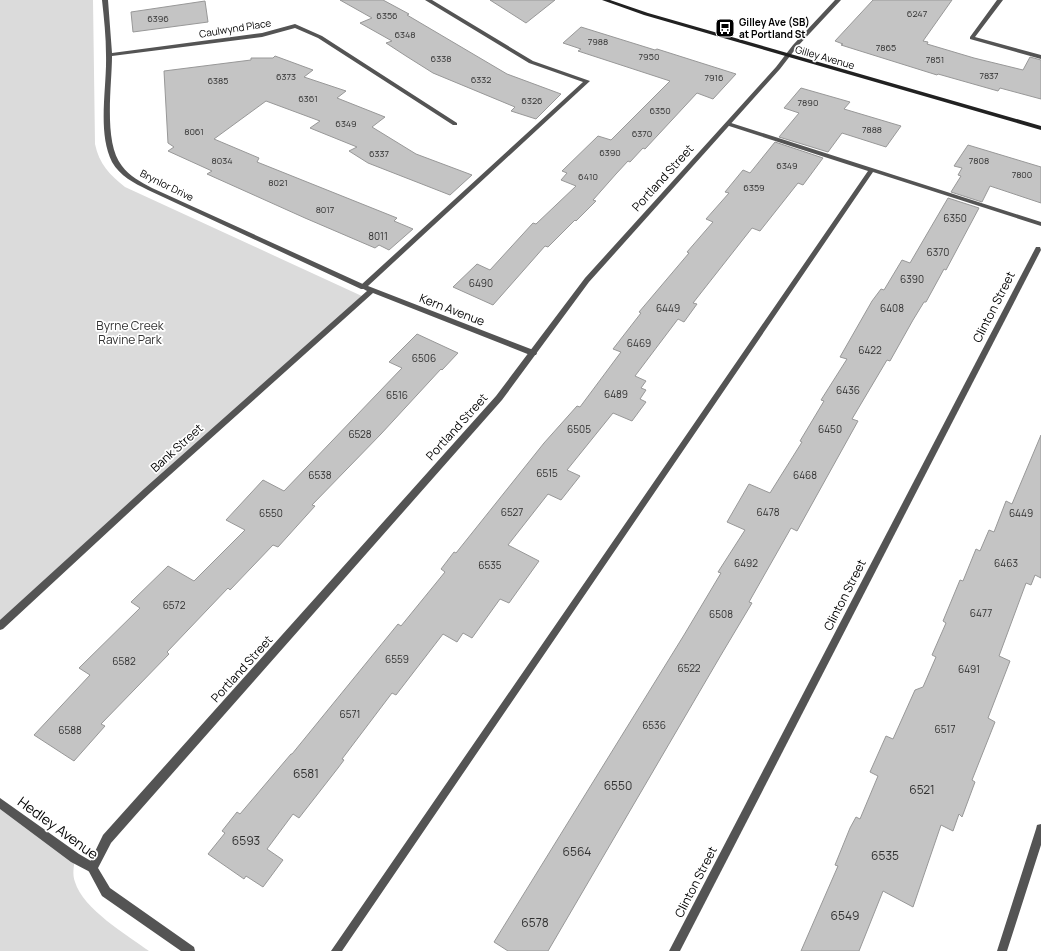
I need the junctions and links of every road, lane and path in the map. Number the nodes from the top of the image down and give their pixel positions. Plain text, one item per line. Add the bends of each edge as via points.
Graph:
1 (105, 0) edge
2 (428, 0) edge
3 (605, 0) edge
4 (838, 0) edge
5 (1000, 0) edge
6 (109, 55) junction
7 (788, 55) junction
8 (1041, 57) edge
9 (456, 124) dead end
10 (728, 124) junction
11 (1041, 128) edge
12 (872, 170) junction
13 (1041, 224) edge
14 (1038, 249) dead end
15 (364, 287) junction
16 (372, 290) junction
17 (533, 353) junction
18 (0, 626) edge
19 (0, 803) edge
20 (1041, 829) edge
21 (92, 868) junction
22 (190, 951) edge
23 (336, 951) edge
24 (674, 951) edge
25 (1002, 951) edge

1 - 6 street, Brynlor Drive
2 - 15 street via 531,62 587,80
3 - 7 street, Gilley Avenue
4 - 7 street, Portland Street
5 - 8 street via 972,38
6 - 9 street, Caulwynd Place via 262,35 295,26 320,37
6 - 15 street, Brynlor Drive via 108,143 116,163 124,172 150,189
7 - 10 street, Portland Street
7 - 11 street, Gilley Avenue
10 - 12 street
10 - 17 street, Portland Street via 587,280
12 - 13 street
12 - 23 street
14 - 24 street, Clinton Street
15 - 16 street, Kern Avenue
16 - 17 street, Kern Avenue
16 - 18 street, Bank Street
17 - 21 street, Portland Street via 499,398 107,839
19 - 21 street, Hedley Avenue
20 - 25 street
21 - 22 street, Hedley Avenue via 106,892

